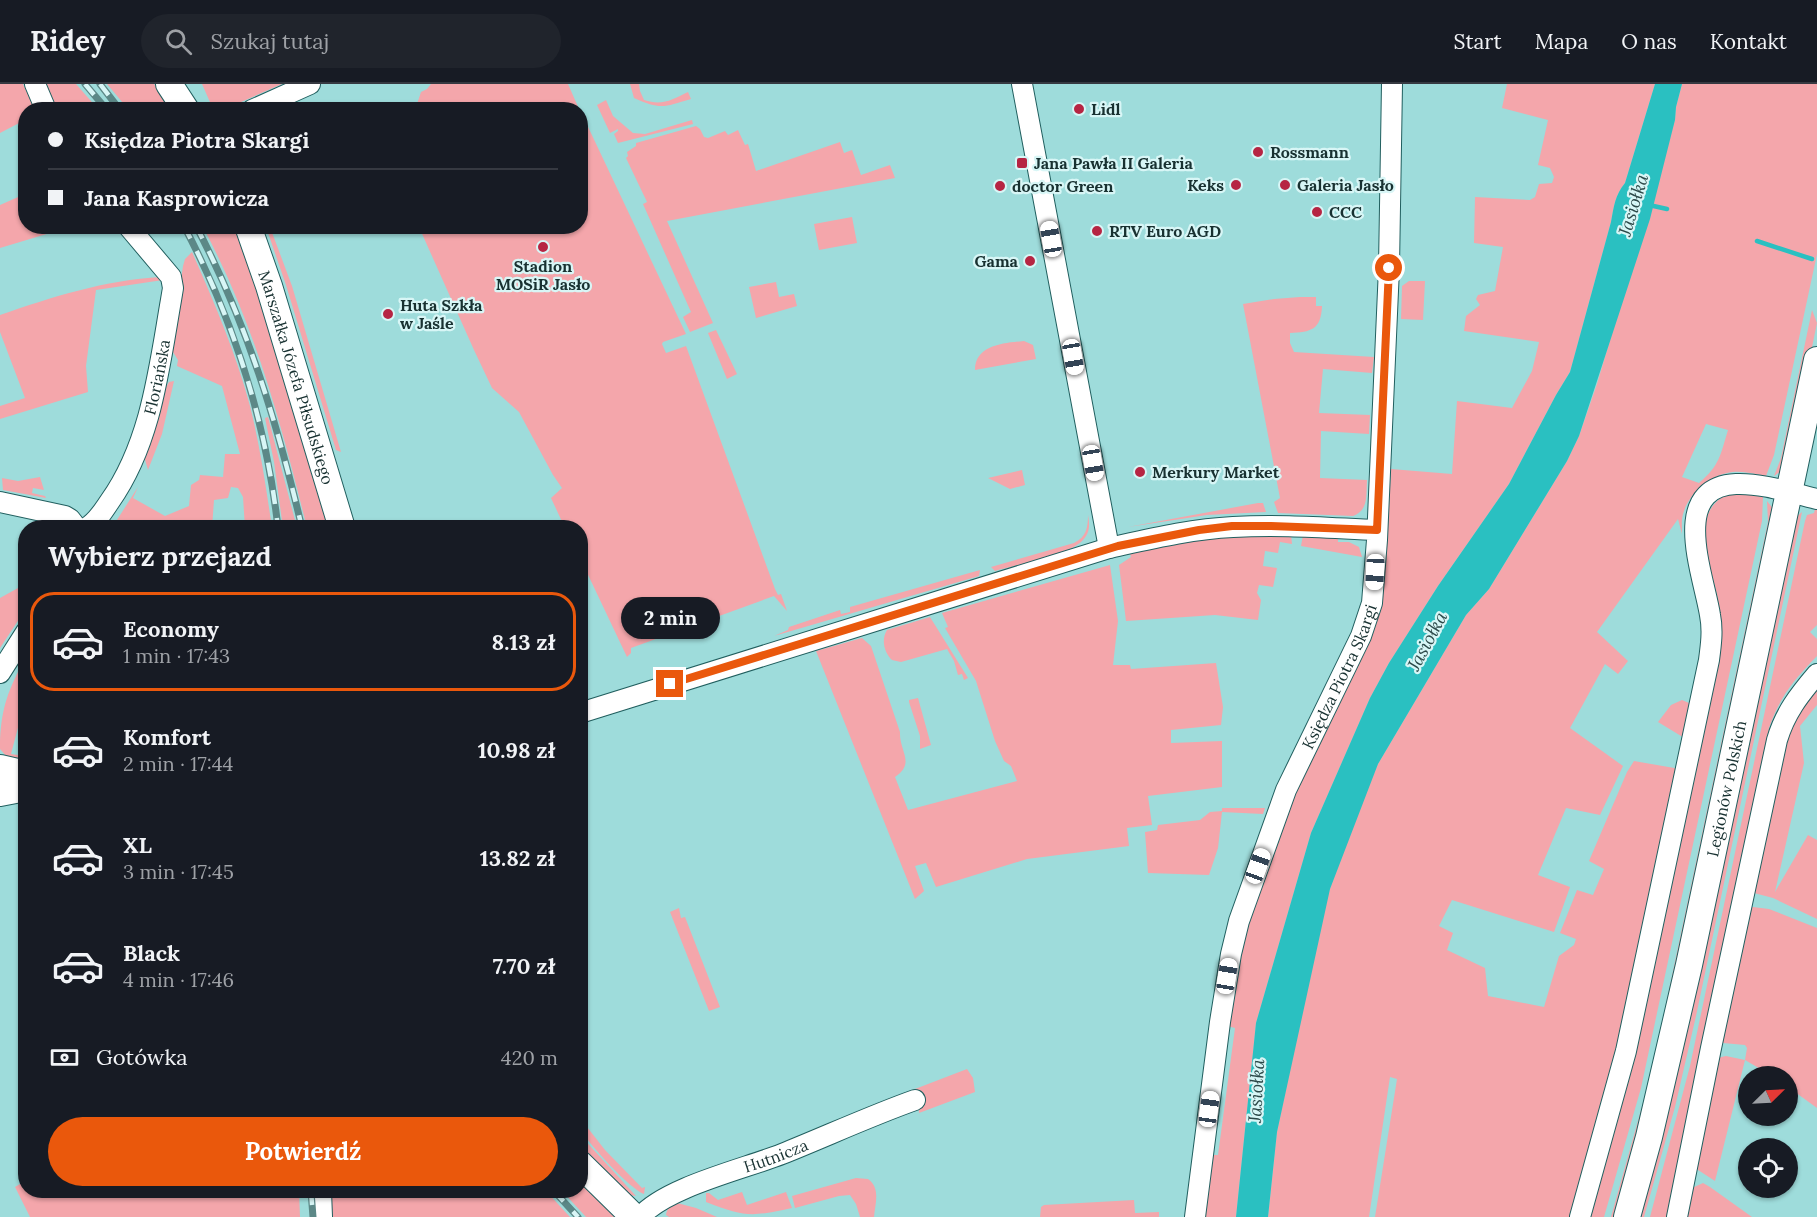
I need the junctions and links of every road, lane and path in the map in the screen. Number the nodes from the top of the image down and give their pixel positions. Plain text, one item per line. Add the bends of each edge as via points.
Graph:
1 (35, 84) edge
2 (169, 84) edge
3 (310, 84) edge
4 (1022, 84) edge
5 (1392, 84) edge
6 (43, 102) edge
7 (181, 102) edge
8 (270, 102) edge
9 (135, 234) edge
10 (251, 234) edge
11 (1817, 360) edge
12 (1790, 492) junction
13 (1817, 499) edge
14 (0, 502) edge
15 (71, 520) edge
16 (96, 520) edge
17 (340, 520) edge
18 (1377, 530) junction
19 (1109, 548) junction
20 (18, 645) edge
21 (0, 673) edge
22 (1817, 674) edge
23 (588, 711) edge
24 (0, 768) edge
25 (18, 772) edge
26 (18, 790) edge
27 (0, 793) edge
28 (915, 1100) dead end
29 (588, 1172) edge
30 (321, 1198) edge
31 (322, 1217) edge
32 (634, 1217) edge
33 (640, 1217) edge
34 (1196, 1217) edge
35 (1580, 1217) edge
36 (1627, 1217) edge
37 (1677, 1217) edge

1 - 6 street
2 - 7 main road
3 - 8 street
4 - 19 street
5 - 18 street, Księdza Piotra Skargi via 1389,268
9 - 16 street, Floriańska via 171,277 173,288 140,443 128,472
10 - 17 main road, Marszałka Józefa Piłsudskiego
11 - 12 main road, Legionów Polskich
12 - 13 street
12 - 35 street via 1746,484 1726,485 1711,493 1697,510 1695,536 1712,629 1709,660 1628,1040
12 - 36 main road, Legionów Polskich via 1689,965
14 - 15 street
18 - 19 street via 1232,526
18 - 34 street, Księdza Piotra Skargi via 1369,614 1286,790 1239,921 1220,1022
19 - 23 street
20 - 21 street
22 - 37 street via 1792,705 1777,740
24 - 25 main road
26 - 27 main road
28 - 33 street, Hutnicza via 683,1190 657,1202
29 - 32 main road
30 - 31 street

